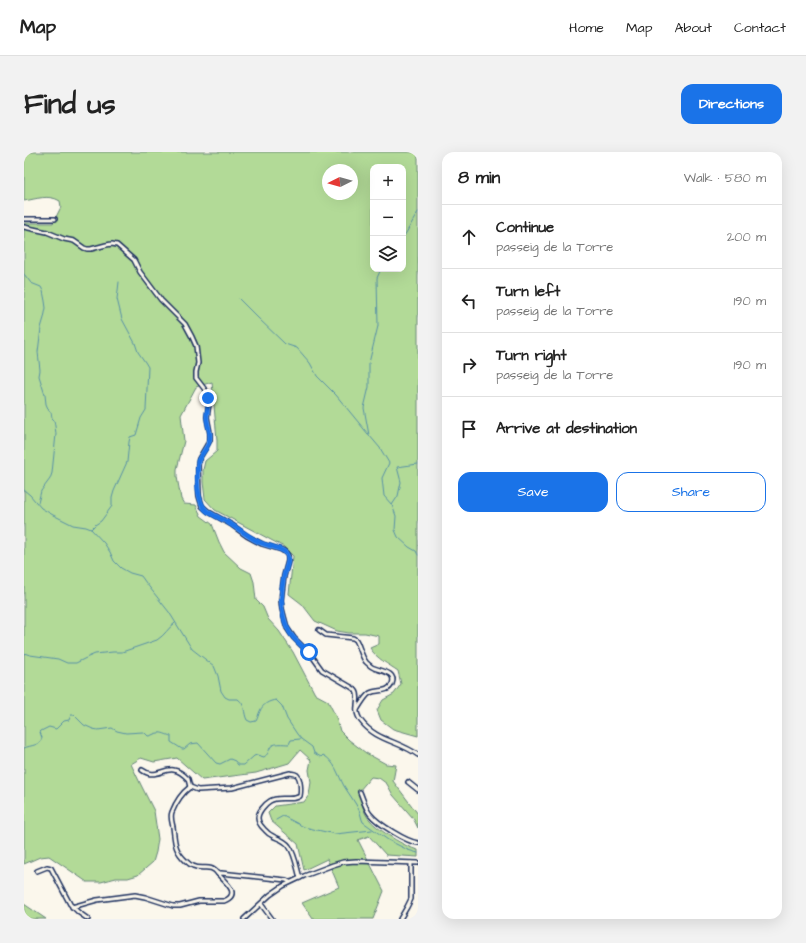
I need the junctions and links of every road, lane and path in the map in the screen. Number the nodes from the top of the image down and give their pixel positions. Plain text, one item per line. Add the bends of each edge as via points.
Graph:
1 (24, 219) edge
2 (55, 219) dead end
3 (24, 228) edge
4 (319, 630) dead end
5 (357, 710) junction
6 (418, 755) edge
7 (142, 770) dead end
8 (408, 782) dead end
9 (190, 786) junction
10 (418, 790) edge
11 (360, 792) dead end
12 (418, 843) edge
13 (411, 863) junction
14 (418, 863) edge
15 (37, 871) dead end
16 (218, 874) junction
17 (300, 878) junction
18 (290, 882) junction
19 (261, 904) junction
20 (72, 907) junction
21 (88, 919) edge
22 (244, 919) edge
23 (272, 919) edge
24 (400, 919) edge

1 - 2 street
3 - 5 street via 47,232 74,241 87,249 106,244 118,245 134,260 161,300 187,327 196,346 196,378 206,391 209,404 207,417 210,440 198,461 199,496 202,506 247,536 286,553 288,561 281,600 287,628 322,670 356,690
4 - 5 street via 326,635 353,638 367,664 392,676 390,688 368,694
5 - 6 street via 367,728 376,735
7 - 9 street via 157,774 176,770 188,779
8 - 10 street
9 - 16 street via 182,794 172,812 176,847 179,854 192,866 211,868
9 - 17 street via 198,790 232,788 290,773 298,776 300,796 270,801 261,810 258,819 271,836 280,838 289,845
11 - 12 street via 373,817 393,832
13 - 14 street
13 - 17 street via 350,861
13 - 24 street via 410,899
15 - 20 street via 51,868
16 - 18 street
16 - 20 street via 232,891 228,900 199,901 173,906 135,895 97,900
17 - 18 street
18 - 19 street
19 - 22 street
19 - 23 street
20 - 21 street

